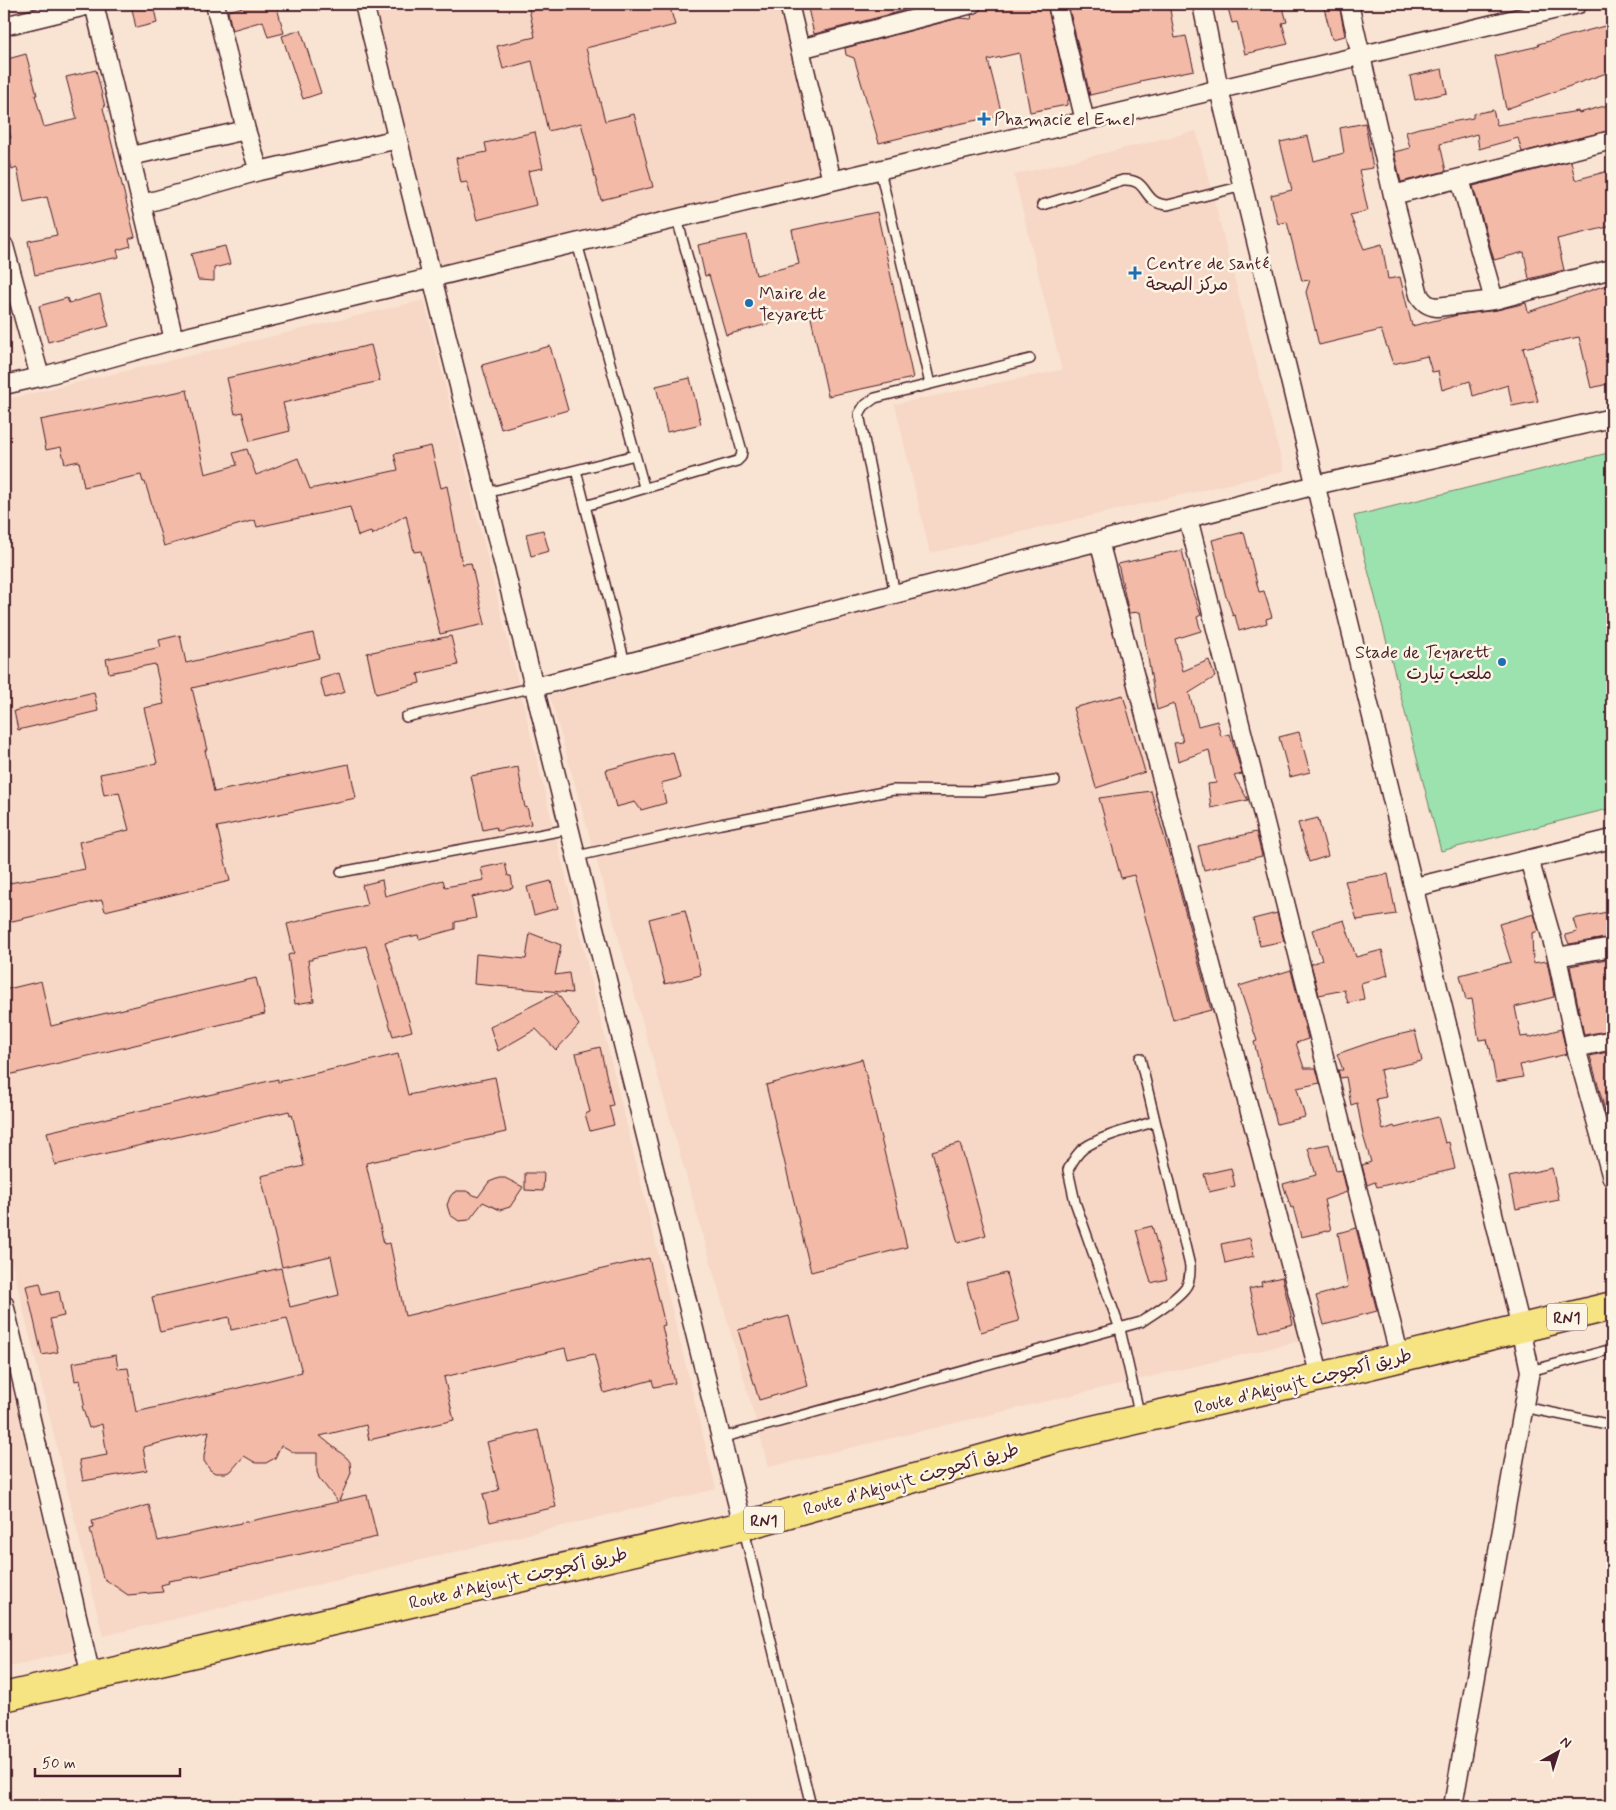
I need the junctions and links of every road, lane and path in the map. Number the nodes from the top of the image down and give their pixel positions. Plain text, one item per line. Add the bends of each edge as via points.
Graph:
1 (94, 4) edge
2 (216, 4) edge
3 (364, 4) edge
4 (789, 4) edge
5 (972, 4) edge
6 (1057, 4) edge
7 (1202, 4) edge
8 (1349, 4) edge
9 (1570, 5) edge
10 (931, 9) edge
11 (4, 26) edge
12 (800, 49) junction
13 (1362, 56) junction
14 (1219, 90) junction
15 (1085, 121) junction
16 (246, 130) junction
17 (398, 139) junction
18 (1612, 140) edge
19 (131, 156) junction
20 (880, 170) junction
21 (259, 171) junction
22 (1460, 178) junction
23 (832, 181) junction
24 (1243, 186) junction
25 (1393, 195) junction
26 (143, 204) junction
27 (1042, 205) dead end
28 (677, 219) junction
29 (577, 243) junction
30 (4, 246) edge
31 (1612, 269) edge
32 (433, 278) junction
33 (1494, 300) junction
34 (174, 340) junction
35 (1030, 359) dead end
36 (40, 377) junction
37 (930, 384) junction
38 (4, 385) edge
39 (1612, 418) edge
40 (635, 455) junction
41 (576, 470) junction
42 (1316, 485) junction
43 (644, 487) junction
44 (486, 493) junction
45 (585, 506) junction
46 (1188, 518) junction
47 (1099, 541) junction
48 (895, 594) junction
49 (626, 664) junction
50 (535, 687) junction
51 (406, 717) dead end
52 (1055, 781) dead end
53 (570, 829) junction
54 (1612, 839) edge
55 (577, 856) junction
56 (1529, 859) junction
57 (341, 872) dead end
58 (1414, 887) junction
59 (1612, 947) edge
60 (1557, 957) junction
61 (1612, 1040) edge
62 (1576, 1048) junction
63 (1140, 1058) dead end
64 (1155, 1121) junction
65 (1606, 1130) edge
66 (1612, 1178) edge
67 (4, 1304) edge
68 (1612, 1306) edge
69 (1521, 1328) junction
70 (1120, 1329) junction
71 (1612, 1349) edge
72 (1400, 1358) junction
73 (1530, 1371) junction
74 (1320, 1378) junction
75 (1523, 1407) junction
76 (1141, 1420) junction
77 (1612, 1426) edge
78 (721, 1438) junction
79 (743, 1526) junction
80 (91, 1676) junction
81 (4, 1697) edge
82 (811, 1806) edge
83 (1453, 1806) edge

1 - 11 street
1 - 19 street
2 - 16 street
3 - 17 street
4 - 12 street
5 - 10 street
6 - 15 street
7 - 14 street
8 - 13 street
9 - 13 street
10 - 12 street
12 - 23 street
13 - 14 street
13 - 25 street
14 - 15 street
14 - 24 street
15 - 20 street
16 - 19 street
16 - 21 street
17 - 21 street
17 - 32 street
18 - 22 street
19 - 26 street
20 - 23 street
20 - 37 lane
21 - 26 street
22 - 25 street
22 - 33 street
23 - 28 street
24 - 27 lane via 1160,205 1152,201 1141,184 1123,180
24 - 42 street
25 - 33 street via 1423,301 1436,307
26 - 34 street
28 - 29 street
28 - 43 lane via 742,451 737,461
29 - 32 street
29 - 40 lane
30 - 36 street
31 - 33 street
32 - 34 street
32 - 44 street
34 - 36 street
35 - 37 lane
36 - 38 street
37 - 48 lane via 875,398 859,414
39 - 42 street
40 - 41 lane
40 - 43 lane
41 - 44 lane
41 - 45 lane
42 - 46 street
42 - 58 street
43 - 45 lane
44 - 50 street
45 - 49 lane
46 - 47 street
46 - 72 street
47 - 48 street
47 - 74 street
48 - 49 street
49 - 50 street
50 - 51 lane
50 - 53 street
52 - 55 lane via 983,791 893,790
53 - 55 street
53 - 57 lane
54 - 56 street
55 - 78 street
56 - 58 street
56 - 60 street
58 - 69 street
59 - 60 street
60 - 62 street
61 - 62 street
62 - 65 street
63 - 64 lane
64 - 70 lane via 1178,1212 1190,1277 1185,1288 1166,1305 1141,1322
64 - 70 lane via 1084,1148 1068,1170 1075,1202
65 - 66 street
67 - 80 street
68 - 69 highway, Route d'Akjoujt طريق أكجوجت / RN1
69 - 72 highway, Route d'Akjoujt طريق أكجوجت / RN1
69 - 73 street
70 - 76 lane
70 - 78 lane
71 - 73 lane
72 - 74 highway, Route d'Akjoujt طريق أكجوجت / RN1
73 - 75 street
74 - 76 highway, Route d'Akjoujt طريق أكجوجت / RN1
75 - 77 lane
75 - 83 street
76 - 79 highway, Route d'Akjoujt طريق أكجوجت / RN1 via 1054,1439
78 - 79 street
79 - 80 highway, Route d'Akjoujt طريق أكجوجت / RN1
79 - 82 lane
80 - 81 highway, Route d'Akjoujt طريق أكجوجت / RN1

